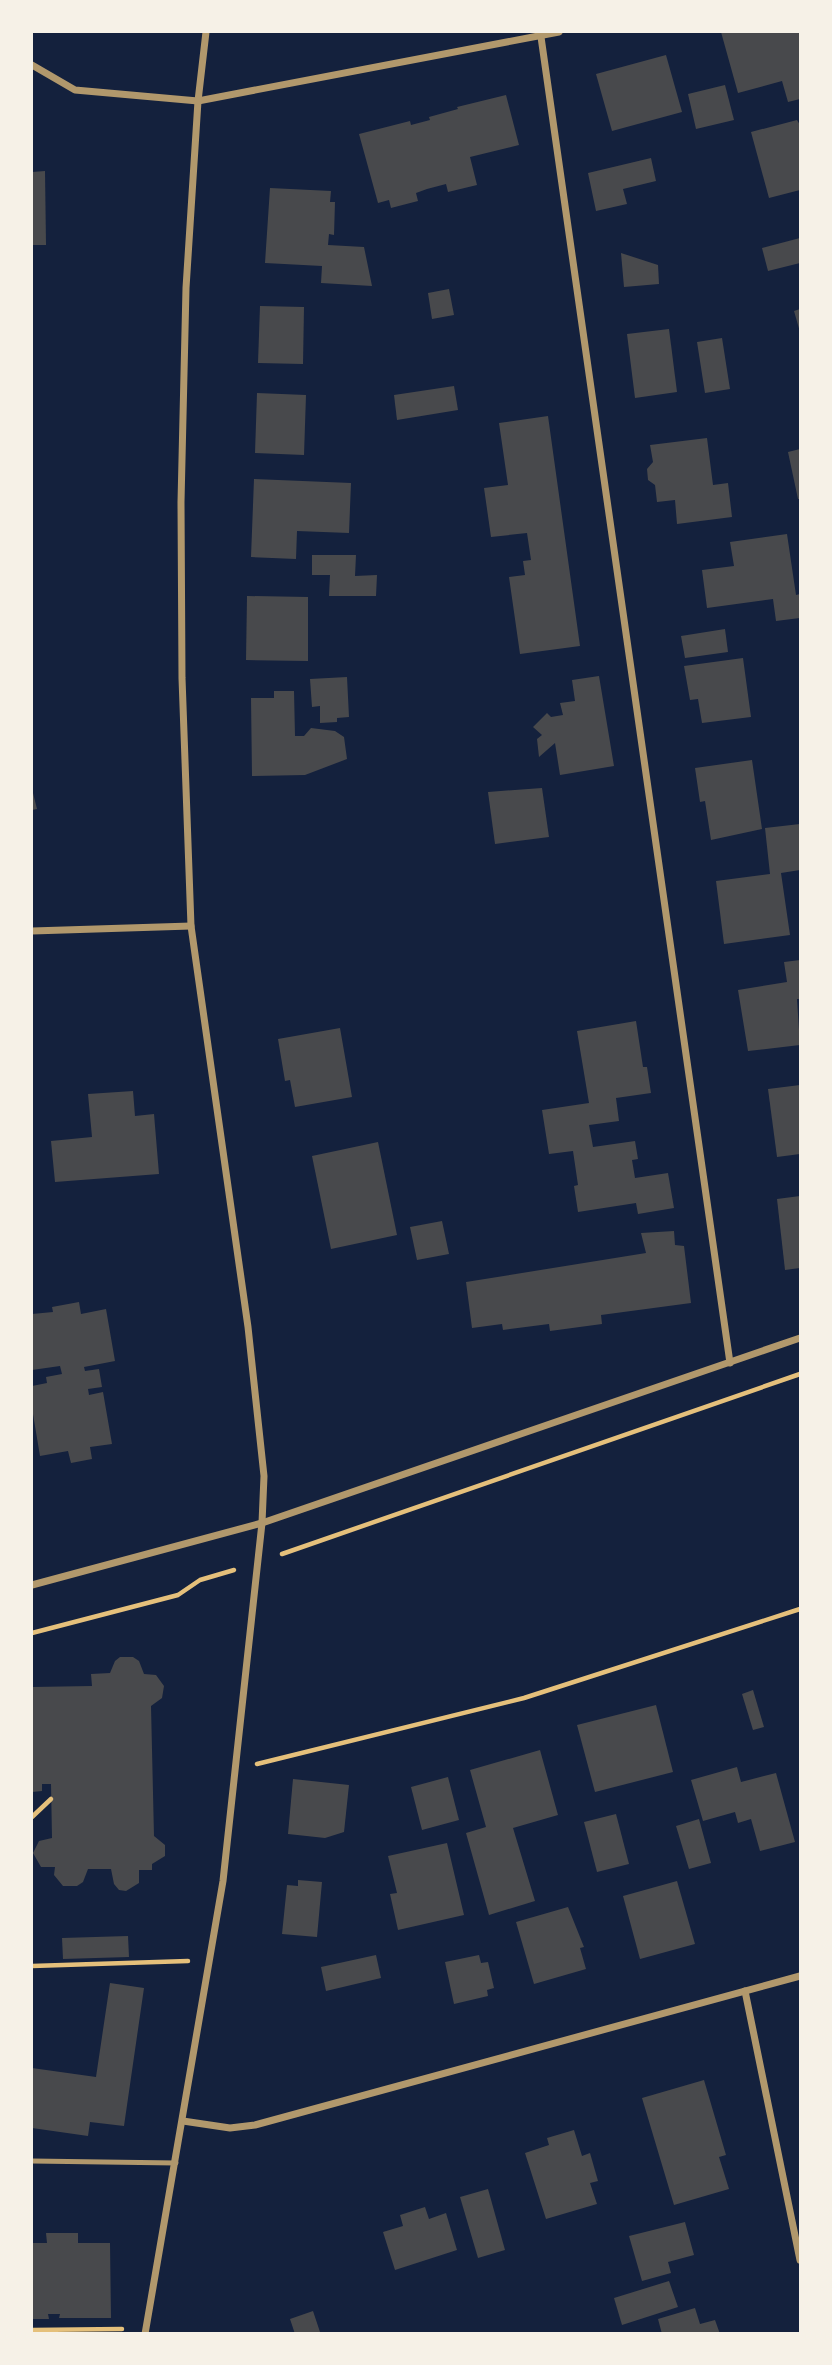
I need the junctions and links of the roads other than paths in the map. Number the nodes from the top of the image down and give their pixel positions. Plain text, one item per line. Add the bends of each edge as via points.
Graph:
1 (206, 32) edge
2 (559, 32) edge
3 (541, 37) junction
4 (32, 65) edge
5 (198, 101) junction
6 (191, 926) junction
7 (32, 931) edge
8 (800, 1338) edge
9 (730, 1363) junction
10 (262, 1523) junction
11 (32, 1584) edge
12 (800, 1976) edge
13 (745, 1991) junction
14 (183, 2121) junction
15 (32, 2161) edge
16 (176, 2163) junction
17 (800, 2260) edge
18 (145, 2331) edge

1 - 5 street
2 - 3 street
3 - 5 street
3 - 9 street
4 - 5 street via 75,90
5 - 6 street via 186,288 181,502
6 - 7 street
6 - 10 street via 248,1327 264,1476
8 - 9 street
9 - 10 street
10 - 11 street
10 - 14 street via 223,1881
12 - 13 street
13 - 14 street via 256,2124 230,2127
13 - 17 street
14 - 16 street
15 - 16 lane
16 - 18 street

